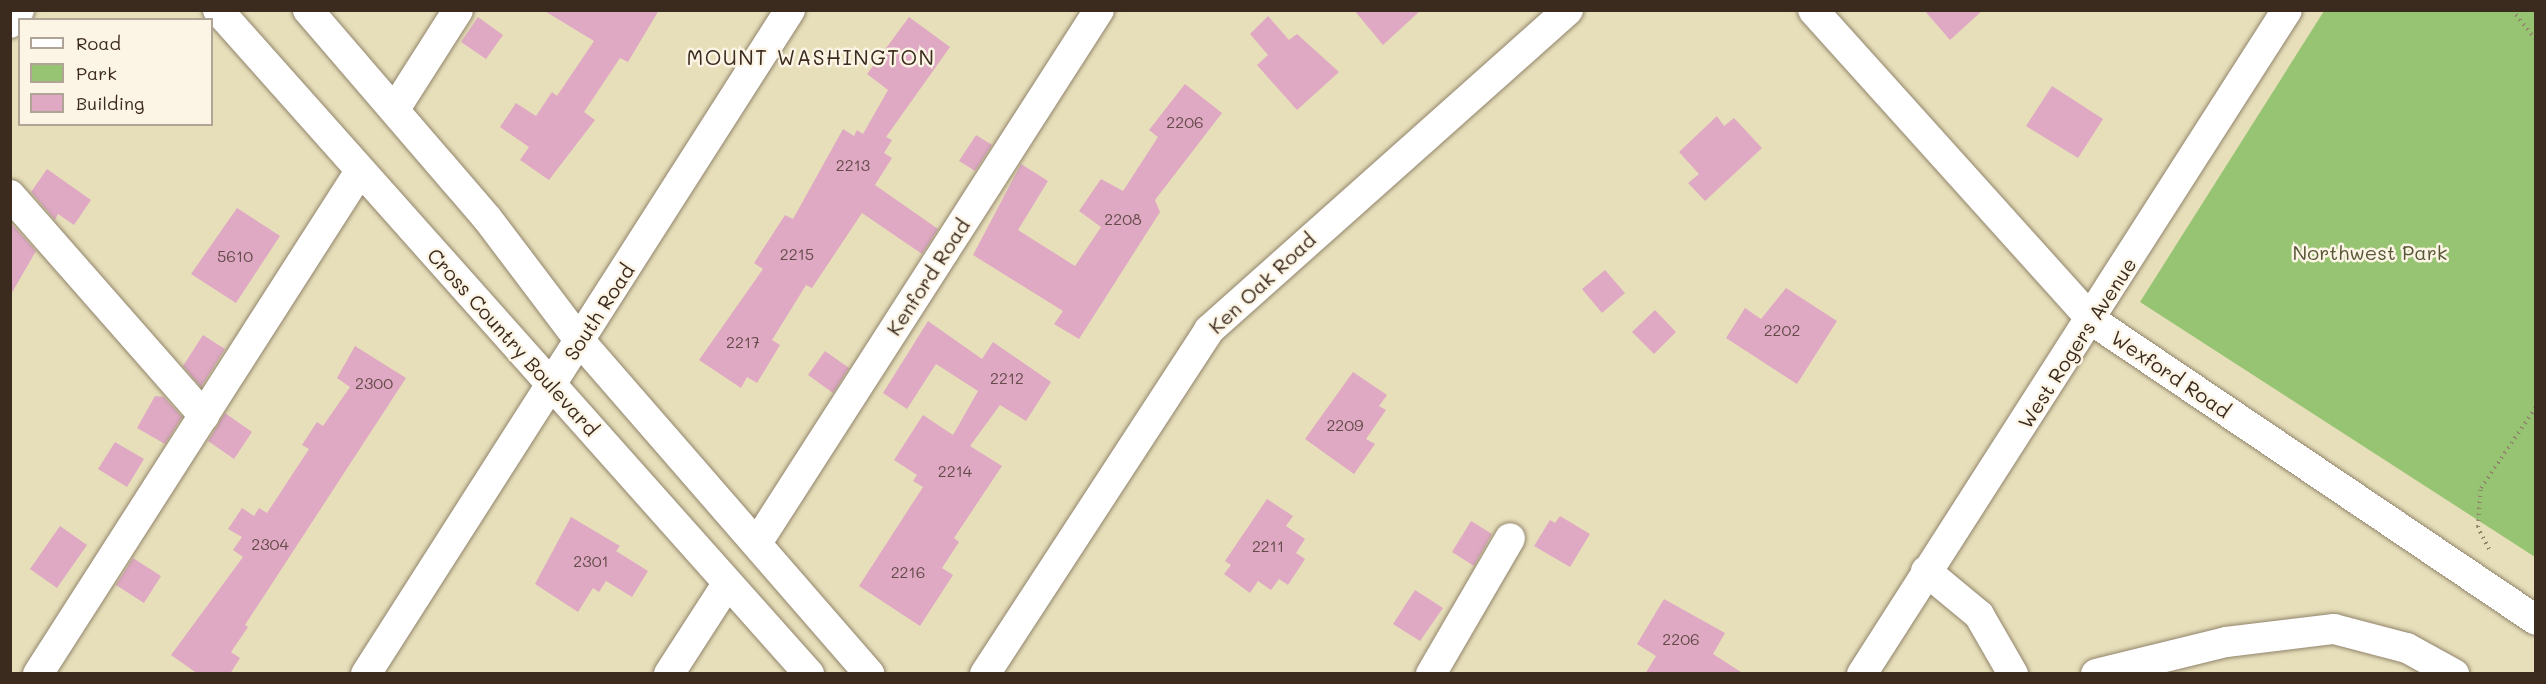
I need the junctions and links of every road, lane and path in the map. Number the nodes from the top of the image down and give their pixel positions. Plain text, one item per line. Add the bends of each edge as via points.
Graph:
1 (19, 10) edge
2 (218, 10) edge
3 (308, 10) edge
4 (458, 10) edge
5 (790, 10) edge
6 (1099, 10) edge
7 (1568, 10) edge
8 (1813, 10) edge
9 (2287, 10) edge
10 (2512, 10) edge
11 (10, 23) edge
12 (2535, 40) edge
13 (395, 109) junction
14 (360, 171) junction
15 (10, 195) edge
16 (2093, 321) junction
17 (580, 341) junction
18 (552, 385) junction
19 (2535, 407) edge
20 (204, 416) junction
21 (1510, 538) dead end
22 (757, 543) junction
23 (2495, 558) dead end
24 (1926, 571) junction
25 (727, 584) junction
26 (2535, 620) edge
27 (38, 674) edge
28 (366, 674) edge
29 (669, 674) edge
30 (809, 674) edge
31 (869, 674) edge
32 (985, 674) edge
33 (1431, 674) edge
34 (1862, 674) edge
35 (2013, 674) edge
36 (2096, 674) edge
37 (2454, 674) edge

1 - 11 street
2 - 14 street, Cross Country Boulevard
3 - 13 street
4 - 13 street
5 - 17 street, South Road
6 - 22 street, Kenford Road
7 - 32 street, Ken Oak Road via 1209,330
8 - 16 street, Wexford Road
9 - 16 street, West Rogers Avenue
10 - 12 path
13 - 17 street
14 - 18 street, Cross Country Boulevard
14 - 20 street
15 - 20 street
16 - 24 street, West Rogers Avenue
16 - 26 street, Wexford Road
17 - 18 street, South Road
17 - 22 street
18 - 25 street, Cross Country Boulevard
18 - 28 street, South Road
19 - 23 path via 2481,488 2478,526
20 - 27 street
21 - 33 street
22 - 31 street
24 - 34 street, West Rogers Avenue
24 - 35 street via 1978,615
25 - 29 street
25 - 30 street, Cross Country Boulevard
36 - 37 street via 2226,642 2334,629 2407,648

